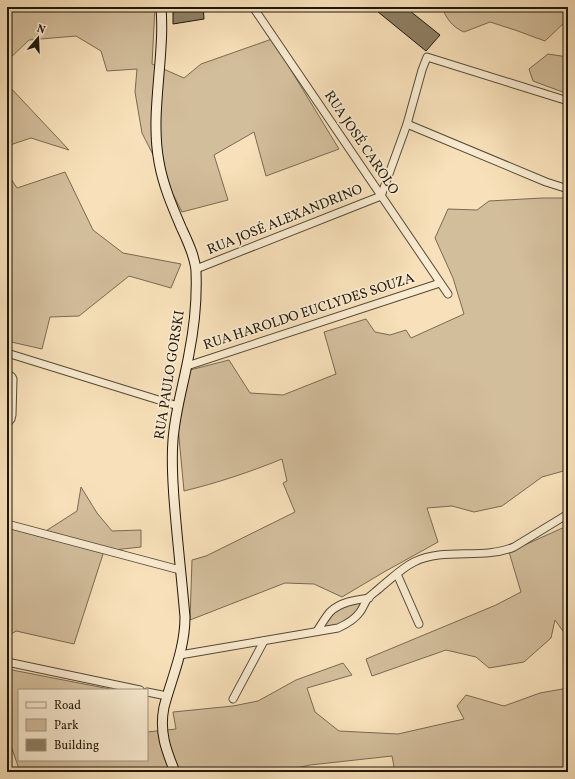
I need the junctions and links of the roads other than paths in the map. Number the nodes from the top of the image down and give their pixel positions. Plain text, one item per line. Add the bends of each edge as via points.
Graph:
1 (161, 7) edge
2 (253, 7) edge
3 (568, 101) edge
4 (407, 124) junction
5 (568, 189) edge
6 (381, 196) junction
7 (196, 269) junction
8 (440, 283) junction
9 (448, 294) dead end
10 (7, 353) edge
11 (187, 366) junction
12 (7, 373) edge
13 (178, 406) junction
14 (7, 424) edge
15 (568, 514) edge
16 (7, 524) edge
17 (180, 570) junction
18 (397, 574) junction
19 (369, 598) junction
20 (419, 624) dead end
21 (317, 631) junction
22 (264, 640) junction
23 (180, 655) junction
24 (7, 662) edge
25 (135, 689) edge
26 (148, 692) edge
27 (167, 696) junction
28 (233, 699) dead end
29 (175, 772) edge

1 - 7 street, RUA PAULO GORSKI via 162,41 156,128 158,162 166,191 190,246
2 - 6 street, RUA JOSÉ CAROLO
3 - 4 street, RUA JOSÉ ALEXANDRINO via 426,57
4 - 5 street
4 - 6 street, RUA JOSÉ ALEXANDRINO
6 - 7 street, RUA JOSÉ ALEXANDRINO
6 - 8 street, RUA JOSÉ CAROLO
7 - 11 street, RUA PAULO GORSKI via 195,308
8 - 9 street, RUA JOSÉ CAROLO
8 - 11 street, RUA HAROLDO EUCLYDES SOUZA
10 - 13 street
11 - 13 street, RUA PAULO GORSKI
12 - 14 street via 13,379 12,415
13 - 17 street, RUA PAULO GORSKI via 172,458
15 - 18 street via 506,550 422,558
16 - 17 street
17 - 23 street, RUA PAULO GORSKI via 185,617
18 - 19 street
18 - 20 street
19 - 21 street via 342,604 330,612
19 - 21 street via 361,611 345,625
21 - 22 street
22 - 23 street
22 - 28 street
23 - 27 street, RUA PAULO GORSKI
24 - 25 street
26 - 27 street
27 - 29 street, RUA PAULO GORSKI via 162,716 162,734

